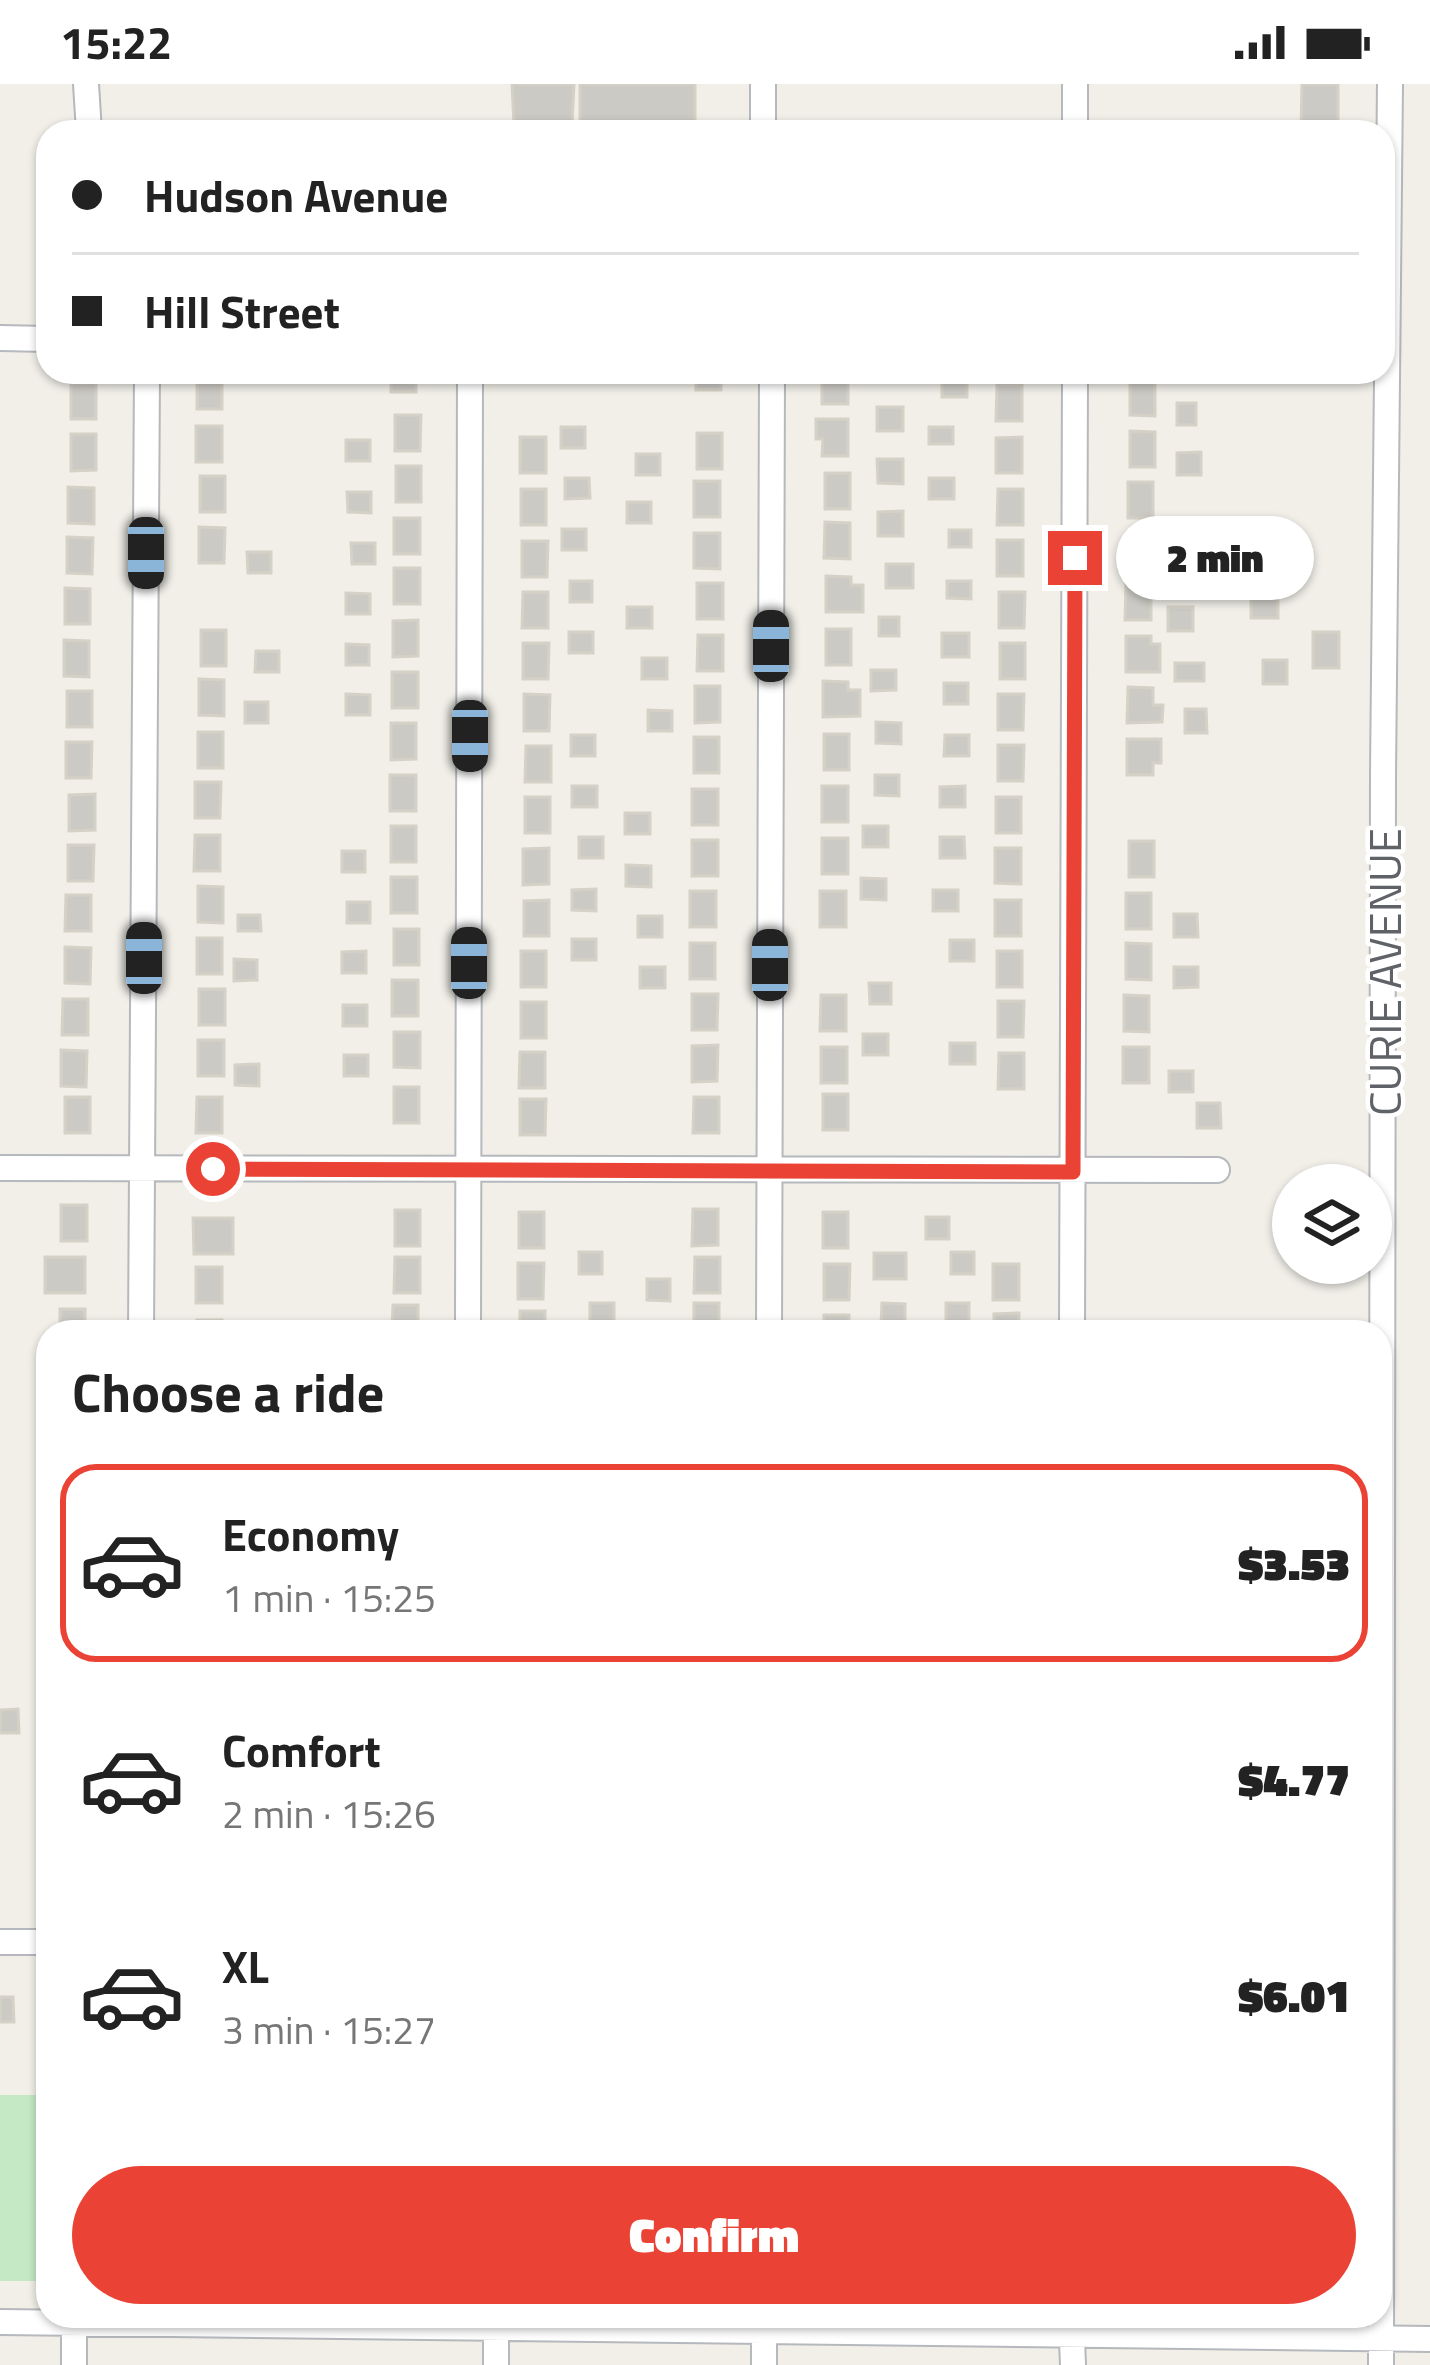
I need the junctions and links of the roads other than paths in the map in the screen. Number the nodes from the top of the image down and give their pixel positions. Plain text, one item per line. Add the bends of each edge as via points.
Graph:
1 (86, 84) edge
2 (763, 84) edge
3 (1075, 84) edge
4 (1390, 84) edge
5 (88, 120) edge
6 (763, 120) edge
7 (1075, 120) edge
8 (1390, 120) edge
9 (0, 338) edge
10 (36, 339) edge
11 (147, 384) edge
12 (470, 384) edge
13 (772, 384) edge
14 (1075, 384) edge
15 (1387, 384) edge
16 (0, 1168) edge
17 (142, 1169) junction
18 (469, 1170) junction
19 (1216, 1170) dead end
20 (770, 1172) junction
21 (1073, 1172) junction
22 (140, 1320) edge
23 (468, 1320) edge
24 (770, 1320) edge
25 (1072, 1320) edge
26 (1382, 1320) edge
27 (0, 1942) edge
28 (36, 1942) edge
29 (0, 2322) edge
30 (36, 2323) edge
31 (74, 2328) edge
32 (496, 2328) edge
33 (764, 2328) edge
34 (1071, 2328) edge
35 (1143, 2328) edge
36 (1381, 2328) edge
37 (1381, 2338) junction
38 (1430, 2339) edge
39 (74, 2365) edge
40 (496, 2365) edge
41 (764, 2365) edge
42 (1073, 2365) edge
43 (1381, 2365) edge

1 - 5 street
2 - 6 street
3 - 7 street
4 - 8 street, CURIE AVENUE
9 - 10 street
11 - 17 street
12 - 18 street
13 - 20 street
14 - 21 street
15 - 26 street, CURIE AVENUE
16 - 17 street
17 - 18 street
17 - 22 street
18 - 20 street
18 - 23 street
19 - 21 street
20 - 21 street
20 - 24 street
21 - 25 street
27 - 28 street
29 - 30 street
31 - 39 street
32 - 40 street
33 - 41 street
34 - 42 street
35 - 37 street
36 - 37 street, CURIE AVENUE
37 - 38 street
37 - 43 street, CURIE AVENUE

